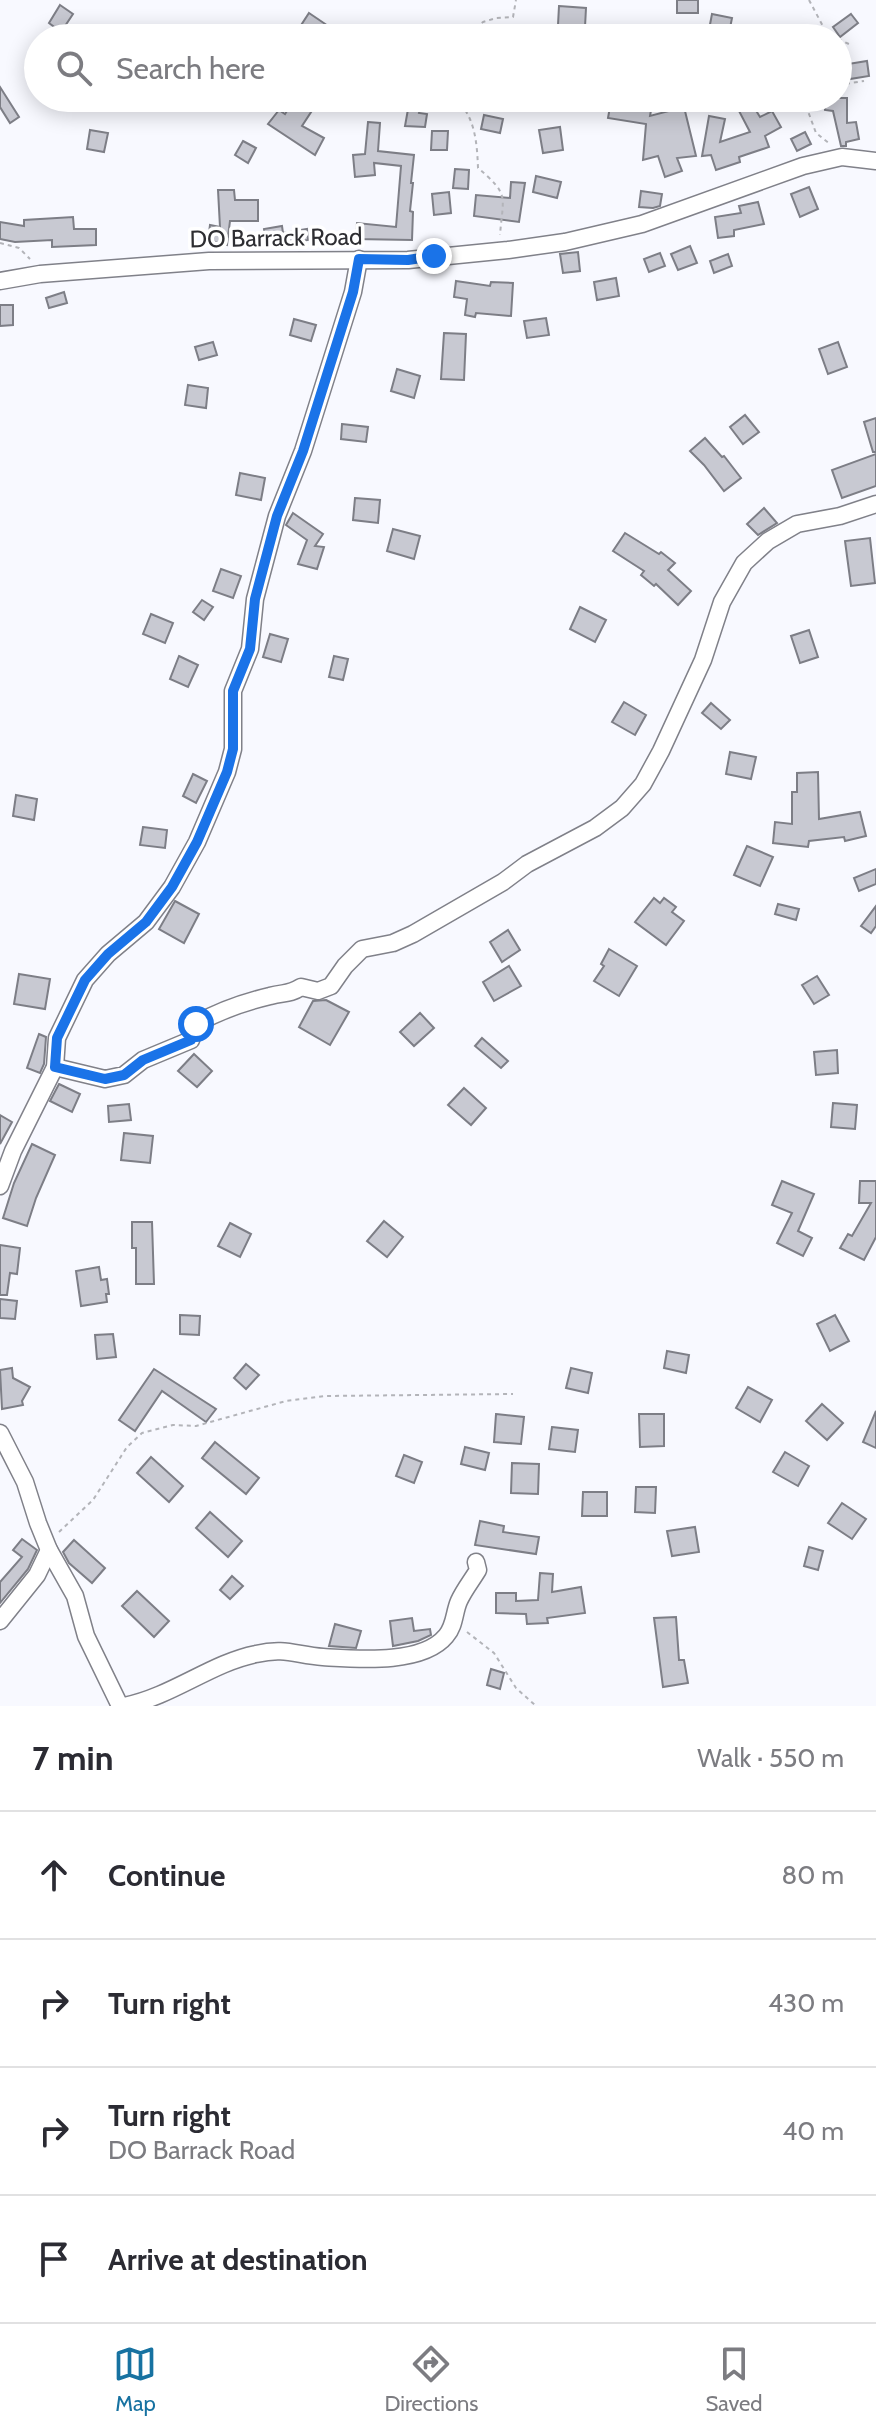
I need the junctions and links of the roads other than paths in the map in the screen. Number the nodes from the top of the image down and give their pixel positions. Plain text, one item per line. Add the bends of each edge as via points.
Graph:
1 (876, 161) edge
2 (359, 259) junction
3 (0, 281) edge
4 (876, 504) edge
5 (55, 1067) junction
6 (0, 1186) edge
7 (0, 1433) edge
8 (49, 1550) junction
9 (476, 1562) dead end
10 (0, 1621) edge
11 (122, 1706) edge

1 - 2 street, DO Barrack Road via 842,157 803,166 642,224 565,242 408,260
2 - 3 street, DO Barrack Road via 209,261
2 - 5 street via 255,599 250,649 233,691 233,749 227,772 172,887 146,922 85,980 57,1038
4 - 5 street via 797,524 744,563 643,784 595,828 413,934 362,949 331,986 318,991 301,987 210,1016 196,1024 191,1040 143,1060 124,1075 105,1079
5 - 6 street
7 - 8 street via 25,1482
8 - 10 street via 37,1575
8 - 11 street via 75,1596 86,1636
9 - 11 street via 478,1570 458,1604 452,1627 434,1646 403,1657 349,1659 274,1650 250,1655 148,1701

